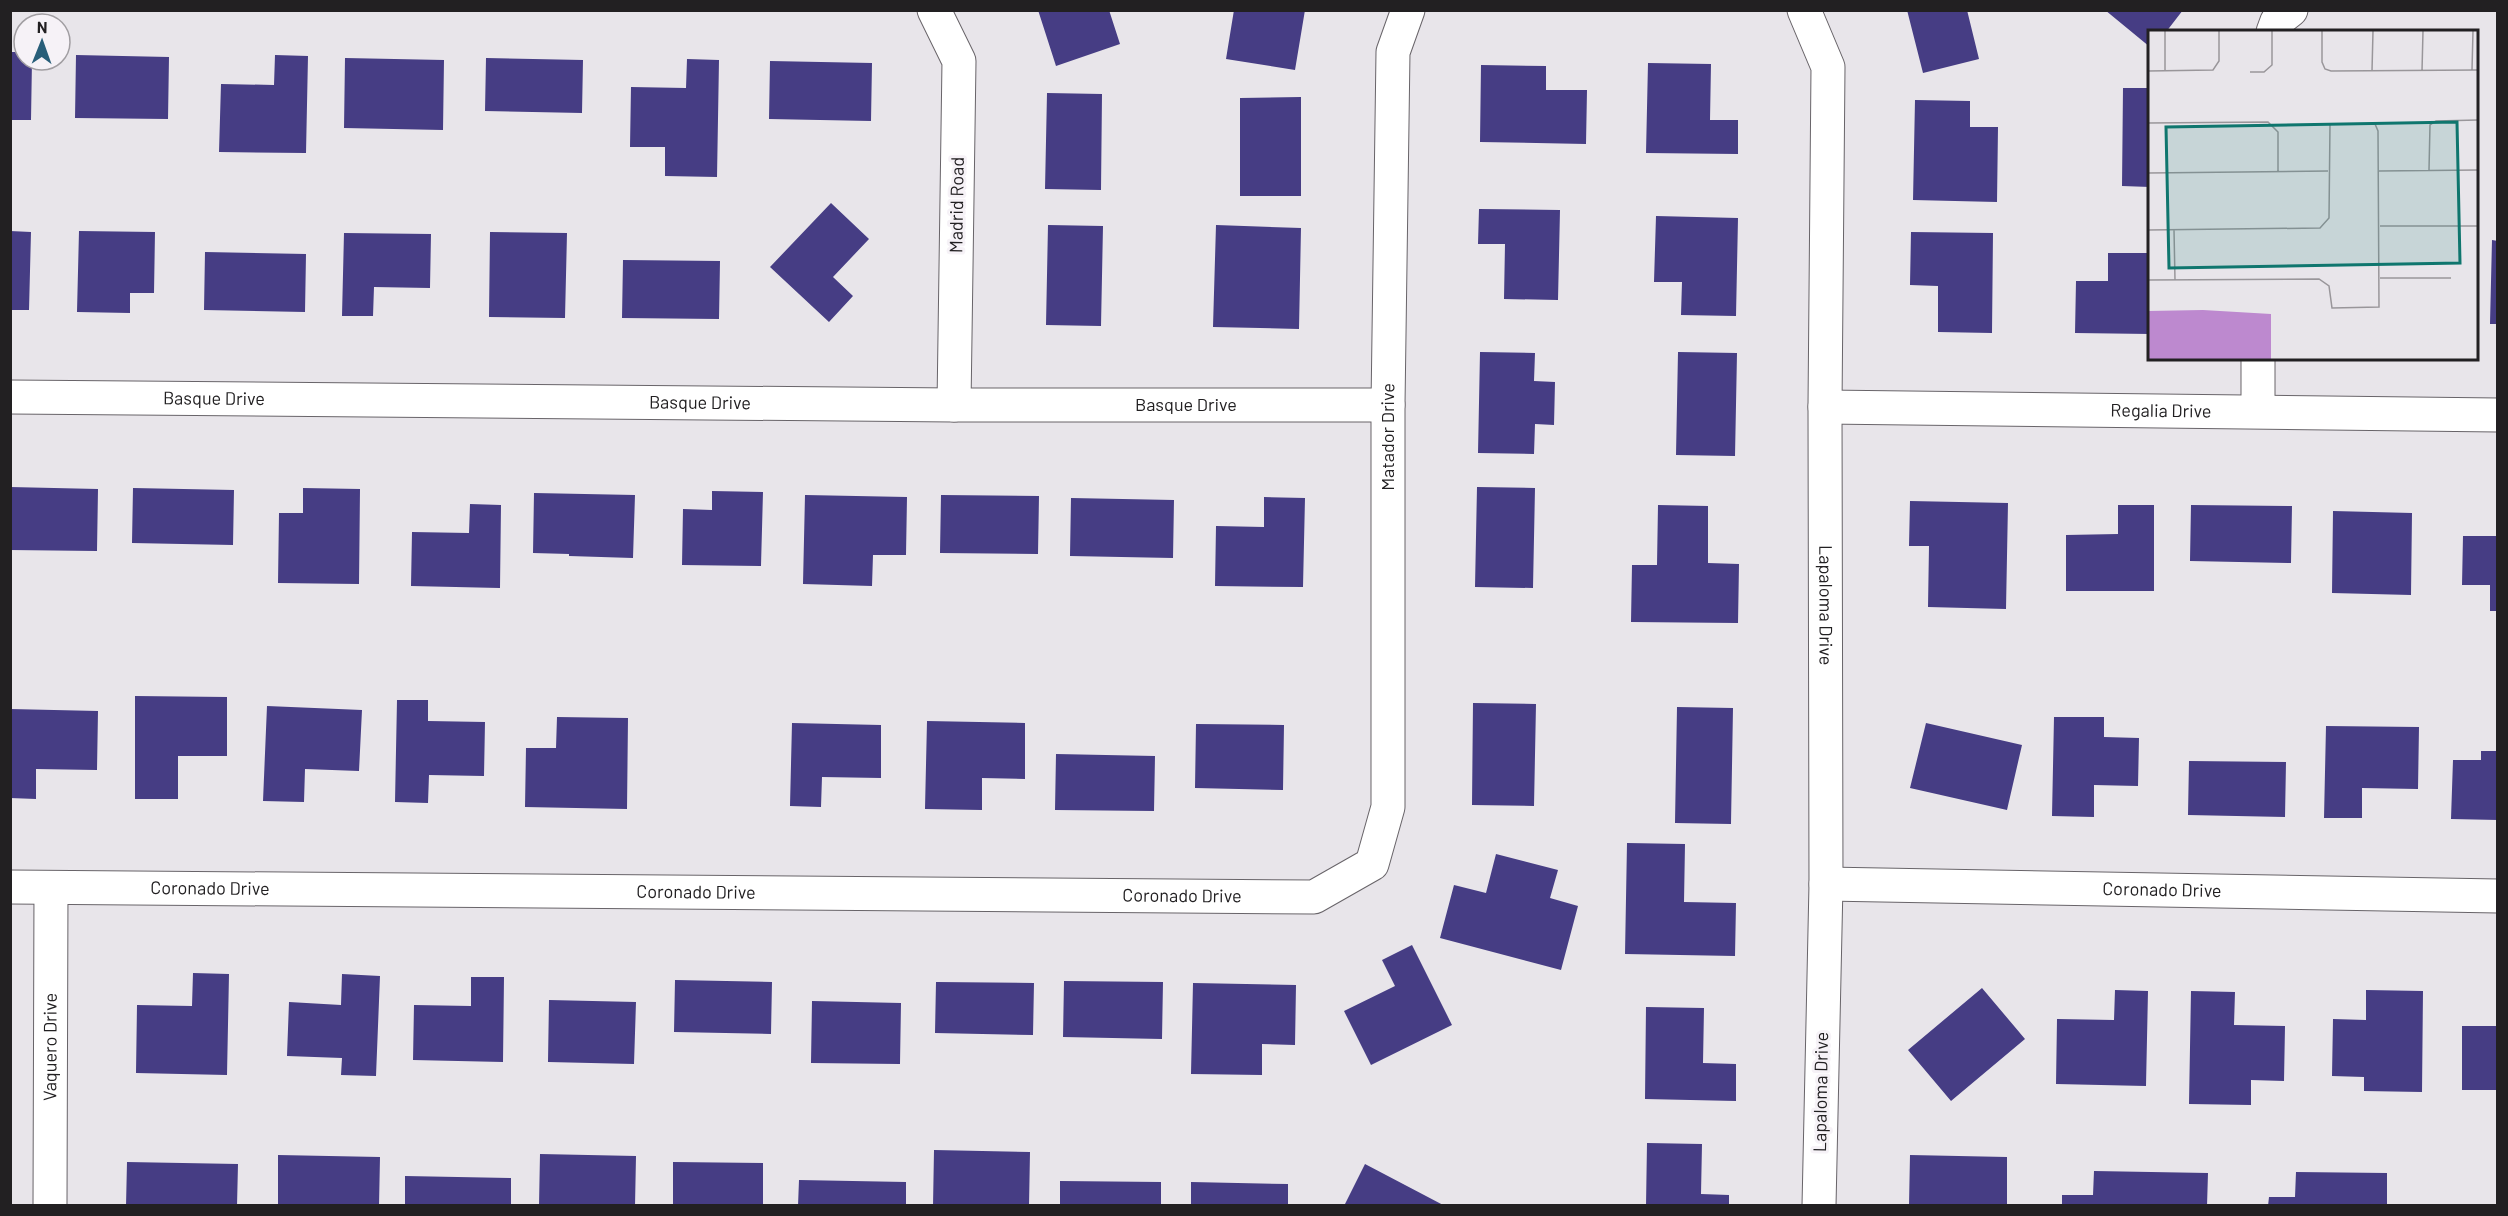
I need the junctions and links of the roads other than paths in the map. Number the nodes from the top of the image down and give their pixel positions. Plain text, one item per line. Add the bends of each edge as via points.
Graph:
1 (934, 10) edge
2 (1408, 10) edge
3 (1804, 10) edge
4 (2258, 360) edge
5 (10, 397) edge
6 (954, 405) junction
7 (1388, 405) junction
8 (1825, 407) junction
9 (2258, 411) junction
10 (2498, 415) edge
11 (1372, 864) joint
12 (1826, 884) junction
13 (10, 887) edge
14 (51, 888) junction
15 (2498, 896) edge
16 (50, 1206) edge
17 (1819, 1206) edge

1 - 6 street, Madrid Road via 959,61
2 - 7 street, Matador Drive via 1393,52
3 - 8 street, Lapaloma Drive via 1828,67
4 - 9 street
5 - 6 street, Basque Drive
6 - 7 street, Basque Drive
7 - 11 street, Matador Drive via 1389,807
8 - 9 street, Regalia Drive
8 - 12 street, Lapaloma Drive
9 - 10 street, Regalia Drive
11 - 14 street, Coronado Drive via 1314,897
12 - 15 street, Coronado Drive
12 - 17 street, Lapaloma Drive
13 - 14 street, Coronado Drive
14 - 16 street, Vaquero Drive

